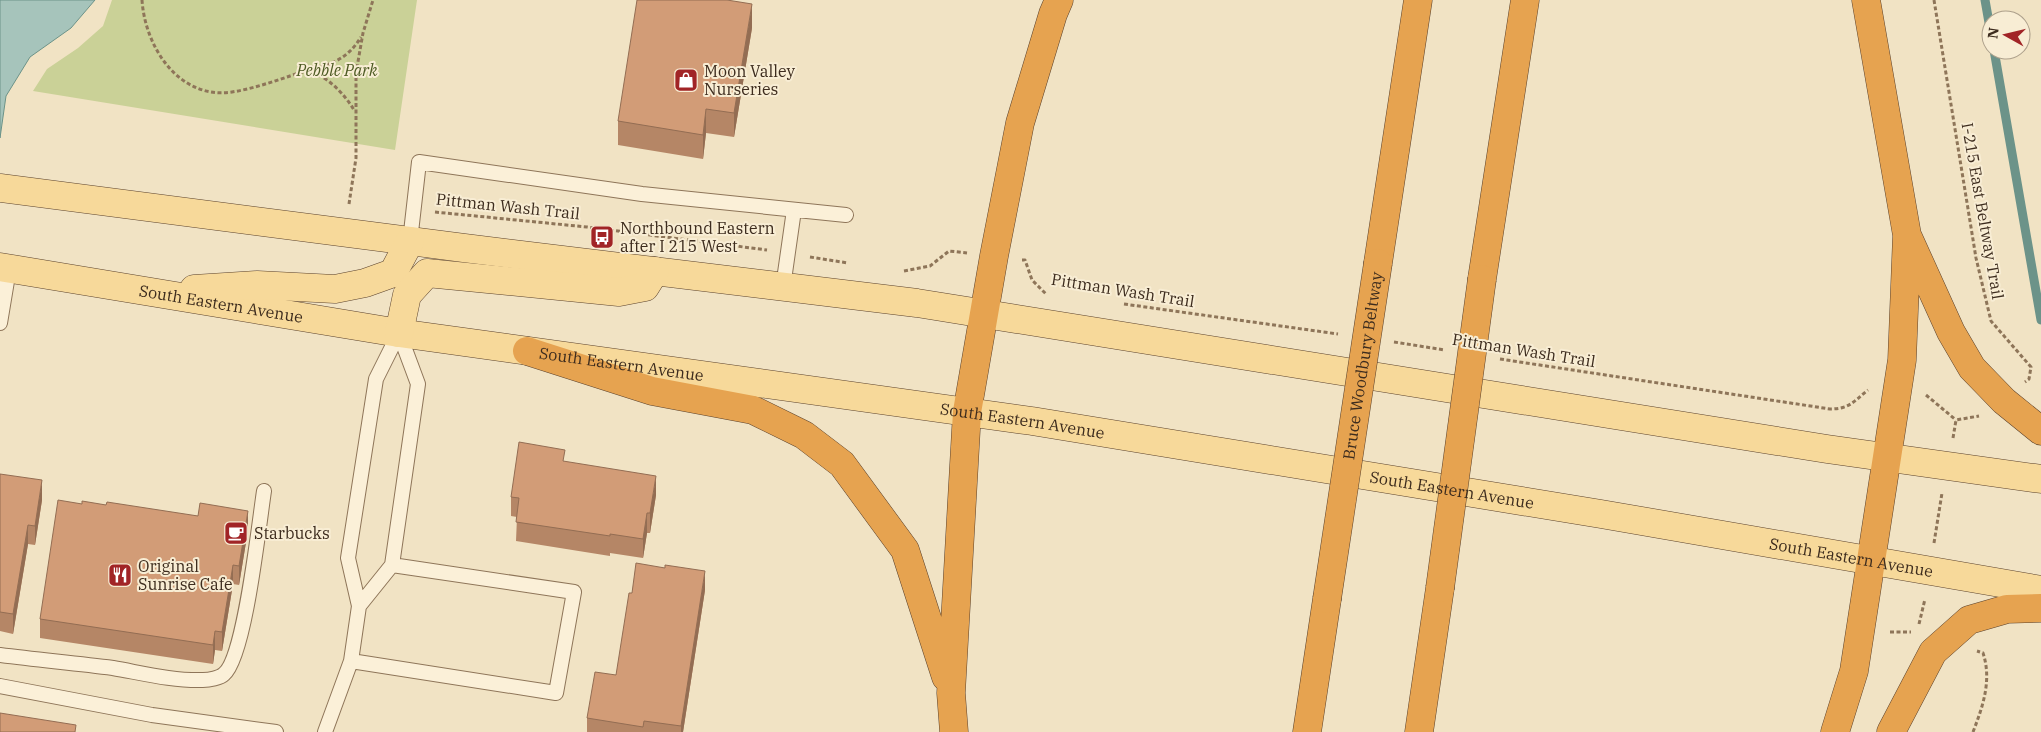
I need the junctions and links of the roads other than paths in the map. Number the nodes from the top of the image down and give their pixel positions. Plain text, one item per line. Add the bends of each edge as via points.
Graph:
1 (1059, 0) edge
2 (1418, 0) edge
3 (1525, 0) edge
4 (1866, 0) edge
5 (0, 188) edge
6 (794, 210) junction
7 (846, 215) dead end
8 (1907, 235) junction
9 (410, 241) junction
10 (4, 268) edge
11 (656, 271) junction
12 (783, 287) junction
13 (144, 292) junction
14 (984, 314) junction
15 (0, 323) edge
16 (399, 333) junction
17 (527, 351) junction
18 (967, 412) junction
19 (2041, 431) edge
20 (1887, 457) junction
21 (2041, 479) edge
22 (264, 491) dead end
23 (1870, 562) junction
24 (392, 565) junction
25 (2041, 590) edge
26 (359, 606) junction
27 (2041, 608) edge
28 (0, 655) edge
29 (351, 660) junction
30 (0, 686) edge
31 (951, 693) junction
32 (276, 732) edge
33 (325, 732) edge
34 (954, 732) edge
35 (1307, 732) edge
36 (1419, 732) edge
37 (1835, 732) edge
38 (1891, 732) edge

1 - 14 highway via 1020,123
2 - 35 highway, Bruce Woodbury Beltway, bridge
3 - 36 highway, bridge via 1482,278
4 - 8 highway
5 - 9 main road
6 - 7 lane
6 - 9 lane via 642,194 419,162
6 - 12 lane
8 - 19 highway via 1951,332 1972,368 2004,401
8 - 20 highway via 1902,360
9 - 11 main road
9 - 13 main road via 393,273 335,289 257,285
10 - 13 main road, South Eastern Avenue
10 - 15 lane
11 - 12 main road
11 - 16 main road via 645,288 619,292 427,273 407,295
12 - 14 main road
13 - 16 main road, South Eastern Avenue
14 - 18 highway
14 - 20 main road
16 - 17 main road, South Eastern Avenue
16 - 24 lane via 418,384
16 - 26 lane via 376,379 348,558
17 - 18 main road, South Eastern Avenue
17 - 31 highway via 652,392 753,410 804,435 842,464 905,550
18 - 23 main road, South Eastern Avenue via 1522,501
18 - 31 highway
20 - 21 main road
20 - 23 highway
22 - 28 lane via 235,657 223,676 188,680
23 - 25 main road, South Eastern Avenue
23 - 37 highway via 1854,671
24 - 26 lane
24 - 29 lane via 574,592 556,694
26 - 29 lane
27 - 38 highway via 2007,608 1969,620 1933,652
29 - 33 lane
30 - 32 lane via 152,715
31 - 34 highway

